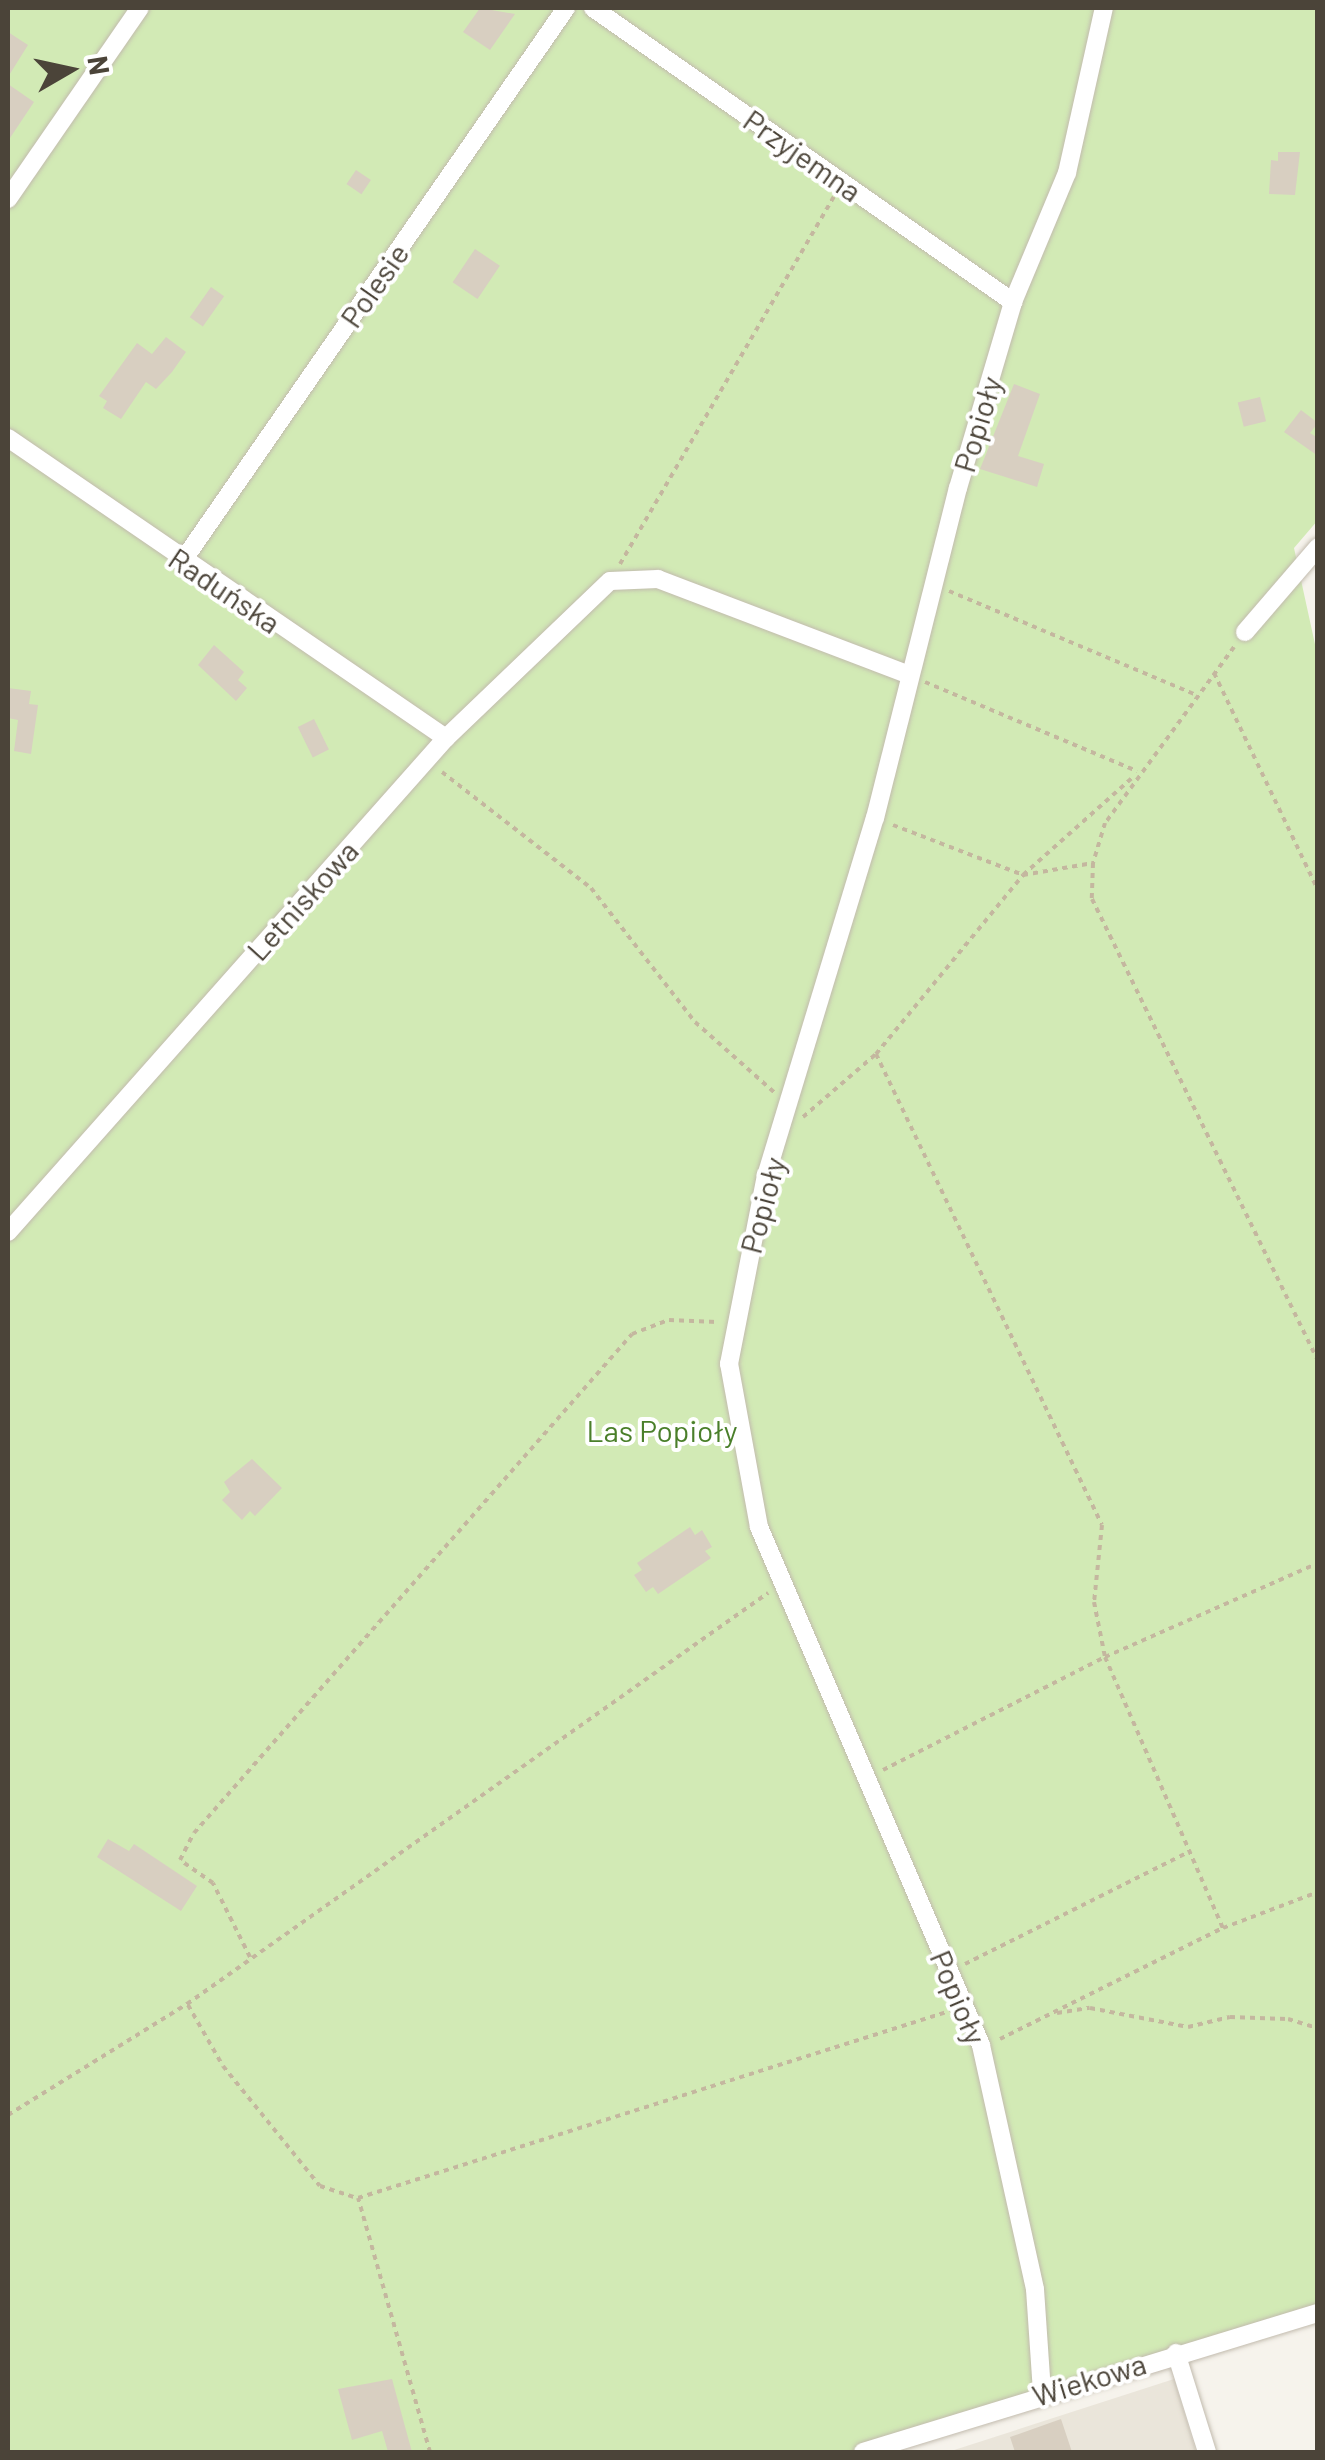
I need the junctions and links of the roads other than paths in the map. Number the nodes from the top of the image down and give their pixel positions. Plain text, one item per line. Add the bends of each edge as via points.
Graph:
1 (140, 8) edge
2 (566, 8) edge
3 (593, 8) edge
4 (1104, 8) edge
5 (8, 199) edge
6 (1014, 302) junction
7 (8, 438) edge
8 (1318, 547) edge
9 (182, 562) junction
10 (1245, 632) road end
11 (910, 676) junction
12 (446, 738) junction
13 (8, 1232) edge
14 (1318, 2313) edge
15 (1176, 2354) junction
16 (1042, 2392) junction
17 (863, 2452) edge
18 (1206, 2452) edge

1 - 5 street
2 - 9 street, Polesie
3 - 6 street, Przyjemna
4 - 6 street, Popioły via 1067,174
6 - 11 street, Popioły
7 - 9 street, Raduńska
8 - 10 street
9 - 12 street, Raduńska
11 - 12 street, Letniskowa via 658,579 610,581
11 - 16 street, Popioły via 780,1136 732,1323 729,1364 759,1527 981,2044 1035,2290
12 - 13 street, Letniskowa
14 - 15 street, Wiekowa
15 - 16 street, Wiekowa
15 - 18 street
16 - 17 street, Wiekowa

